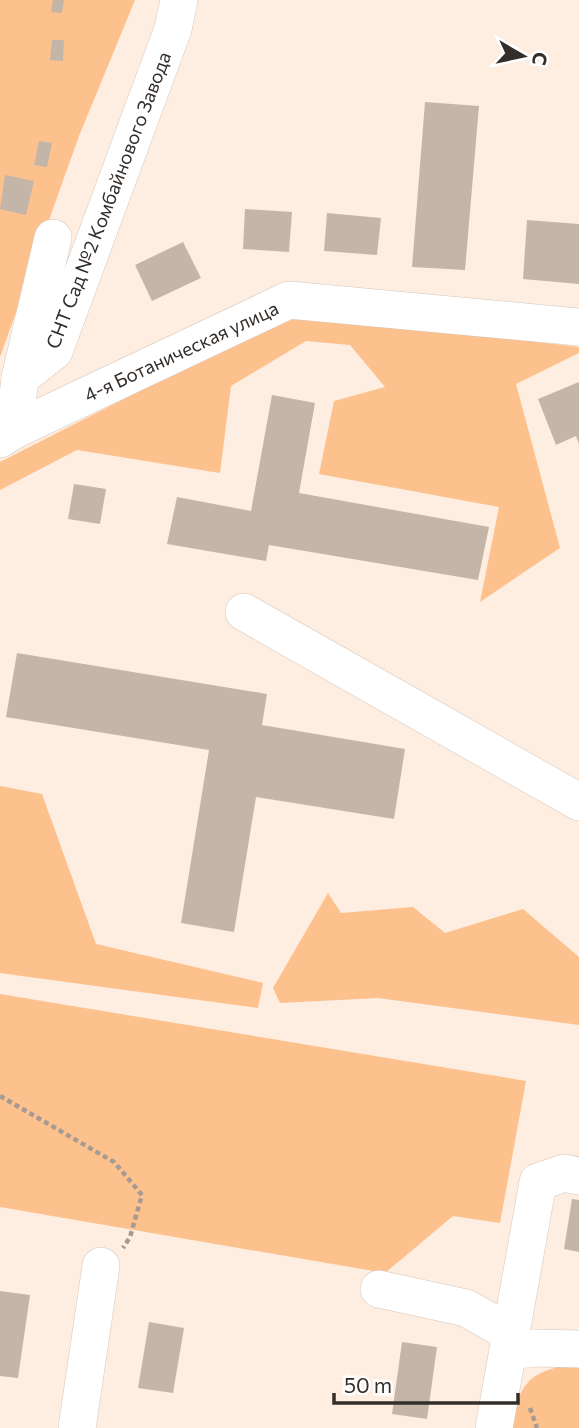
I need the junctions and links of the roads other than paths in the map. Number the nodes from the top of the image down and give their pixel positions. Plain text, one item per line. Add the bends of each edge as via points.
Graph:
1 (179, 0) edge
2 (53, 238) dead end
3 (579, 327) edge
4 (20, 378) junction
5 (7, 434) edge
6 (244, 612) dead end
7 (579, 802) edge
8 (579, 1176) edge
9 (101, 1266) road end
10 (380, 1289) dead end
11 (510, 1342) junction
12 (579, 1349) edge
13 (77, 1428) edge
14 (494, 1428) edge

1 - 4 street, СНТ Сад №2 Комбайнового Завода via 173,29 54,351
2 - 4 street
3 - 5 street, 4-я Ботаническая улица via 289,300
4 - 5 street
6 - 7 street
8 - 11 street via 564,1173 538,1182
9 - 13 street
10 - 11 street via 466,1308
11 - 12 street
11 - 14 street

